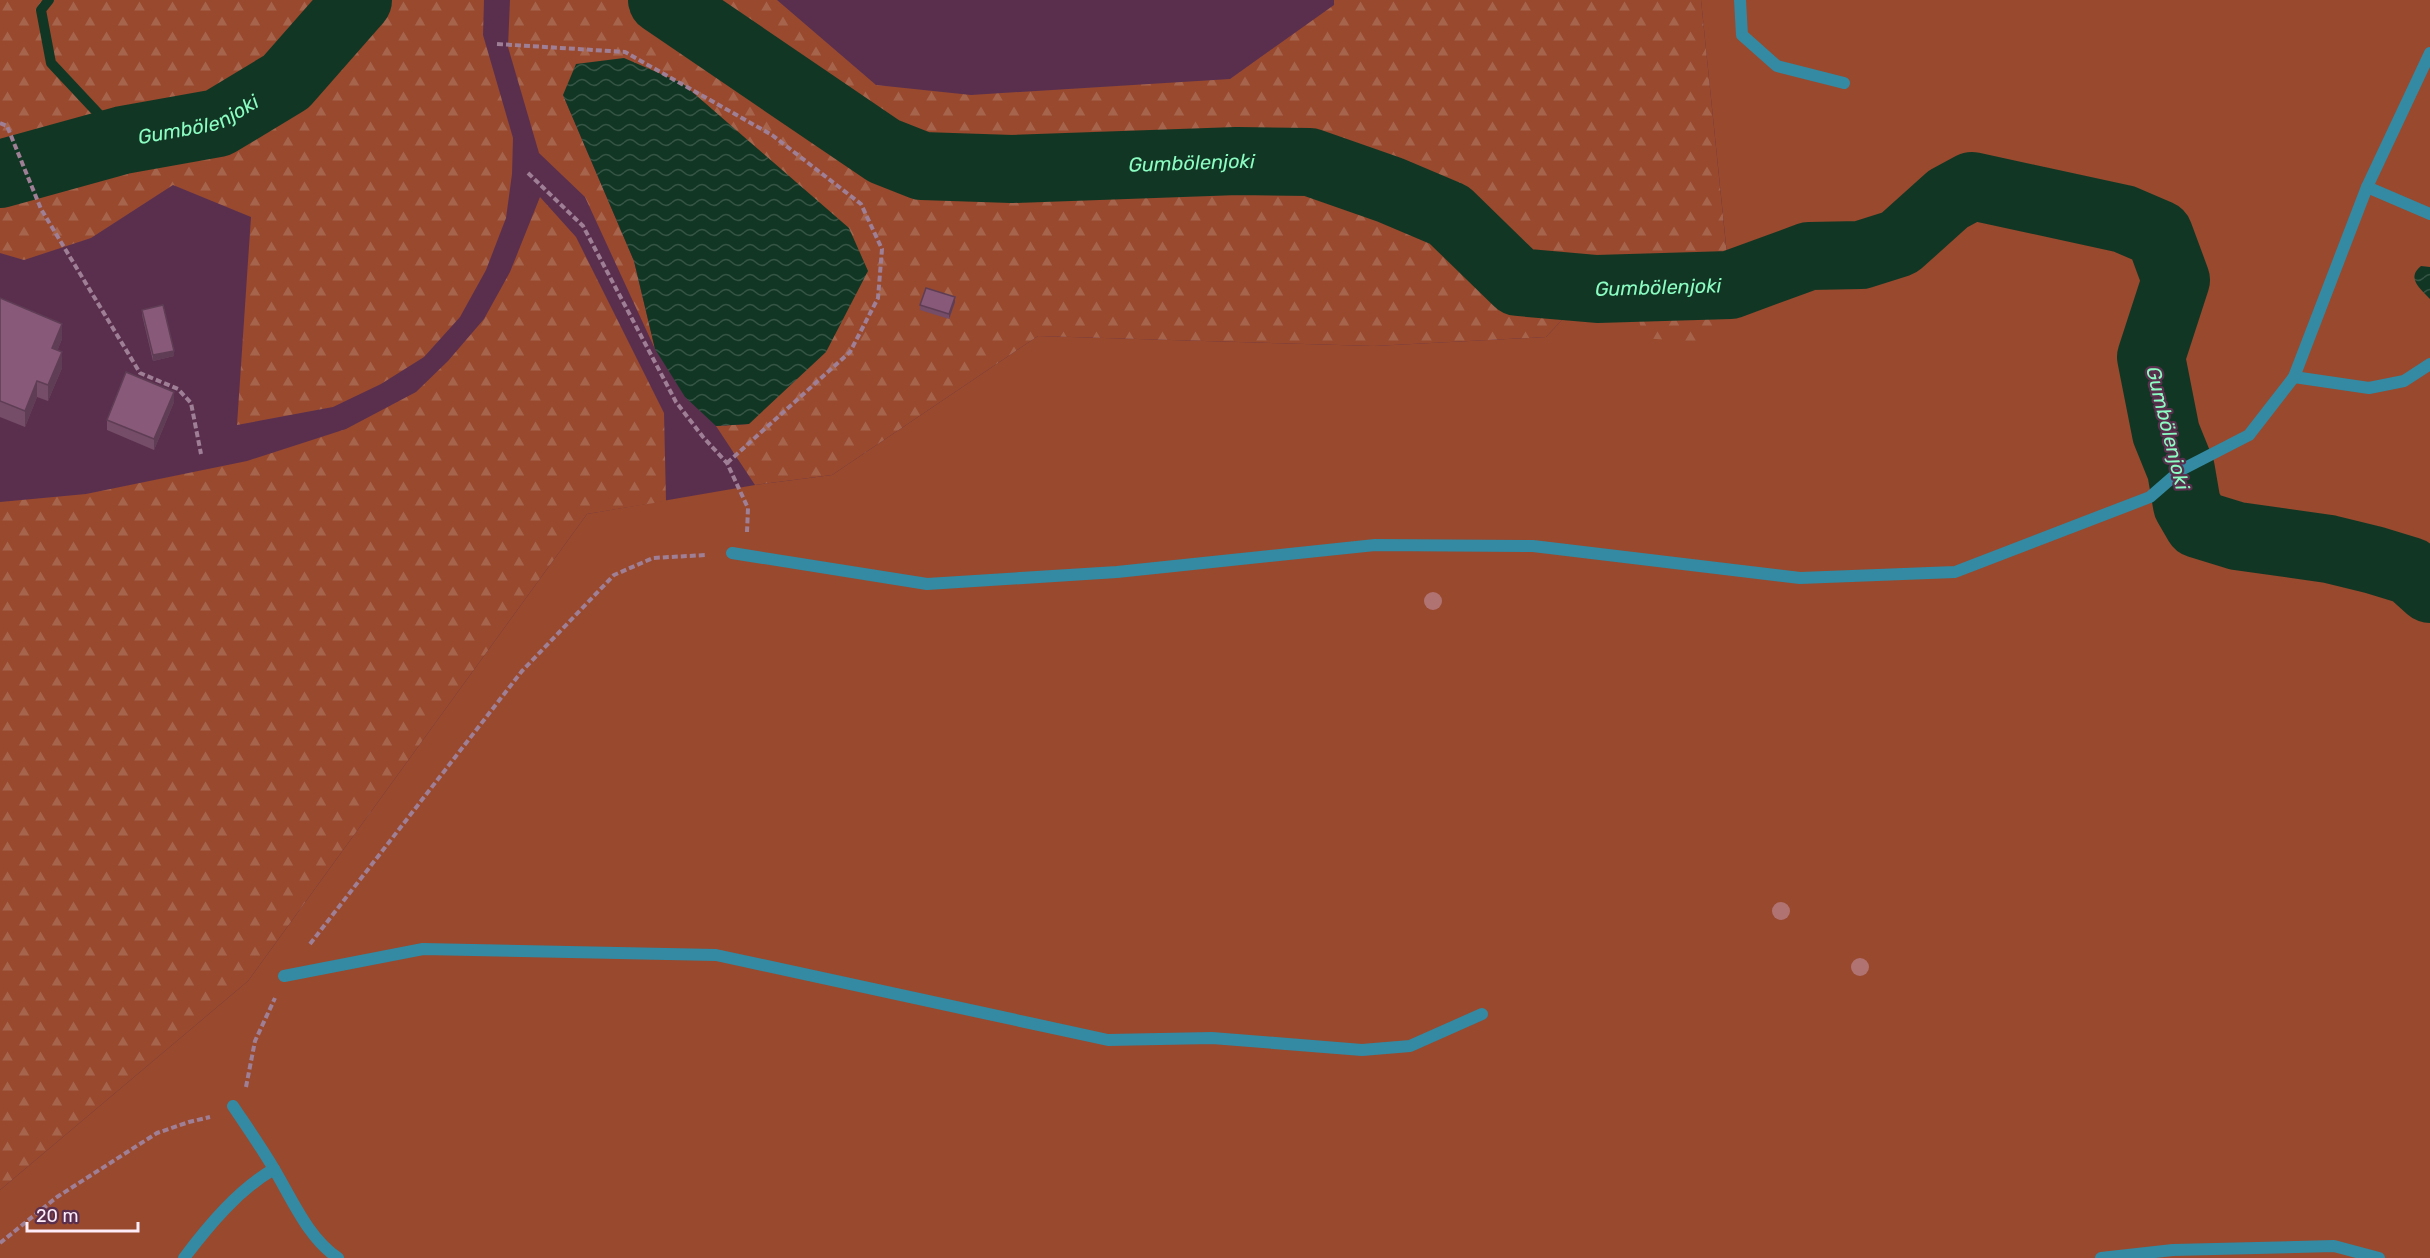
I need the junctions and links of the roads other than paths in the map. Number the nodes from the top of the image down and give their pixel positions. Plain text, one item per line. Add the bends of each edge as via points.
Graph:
1 (1740, 0) edge
2 (2430, 53) edge
3 (1844, 83) dead end
4 (2367, 187) junction
5 (2430, 214) edge
6 (2430, 364) edge
7 (2294, 377) junction
8 (732, 553) road end
9 (284, 976) road end
10 (1482, 1014) dead end
11 (233, 1106) road end
12 (274, 1168) junction
13 (184, 1258) edge
14 (338, 1258) edge
15 (2101, 1258) edge
16 (2379, 1258) edge

1 - 3 lane via 1742,35 1777,66
2 - 4 lane
4 - 5 lane
4 - 7 lane
6 - 7 lane via 2404,381 2369,388
7 - 8 lane via 2249,435 2181,470 2150,497 1955,572 1800,578 1533,546 1375,545 1117,572 927,584
9 - 10 lane via 423,949 716,955 1108,1040 1212,1038 1362,1050 1410,1046
11 - 12 lane
12 - 13 lane via 253,1181
12 - 14 lane via 299,1215
15 - 16 lane via 2173,1250 2334,1246

